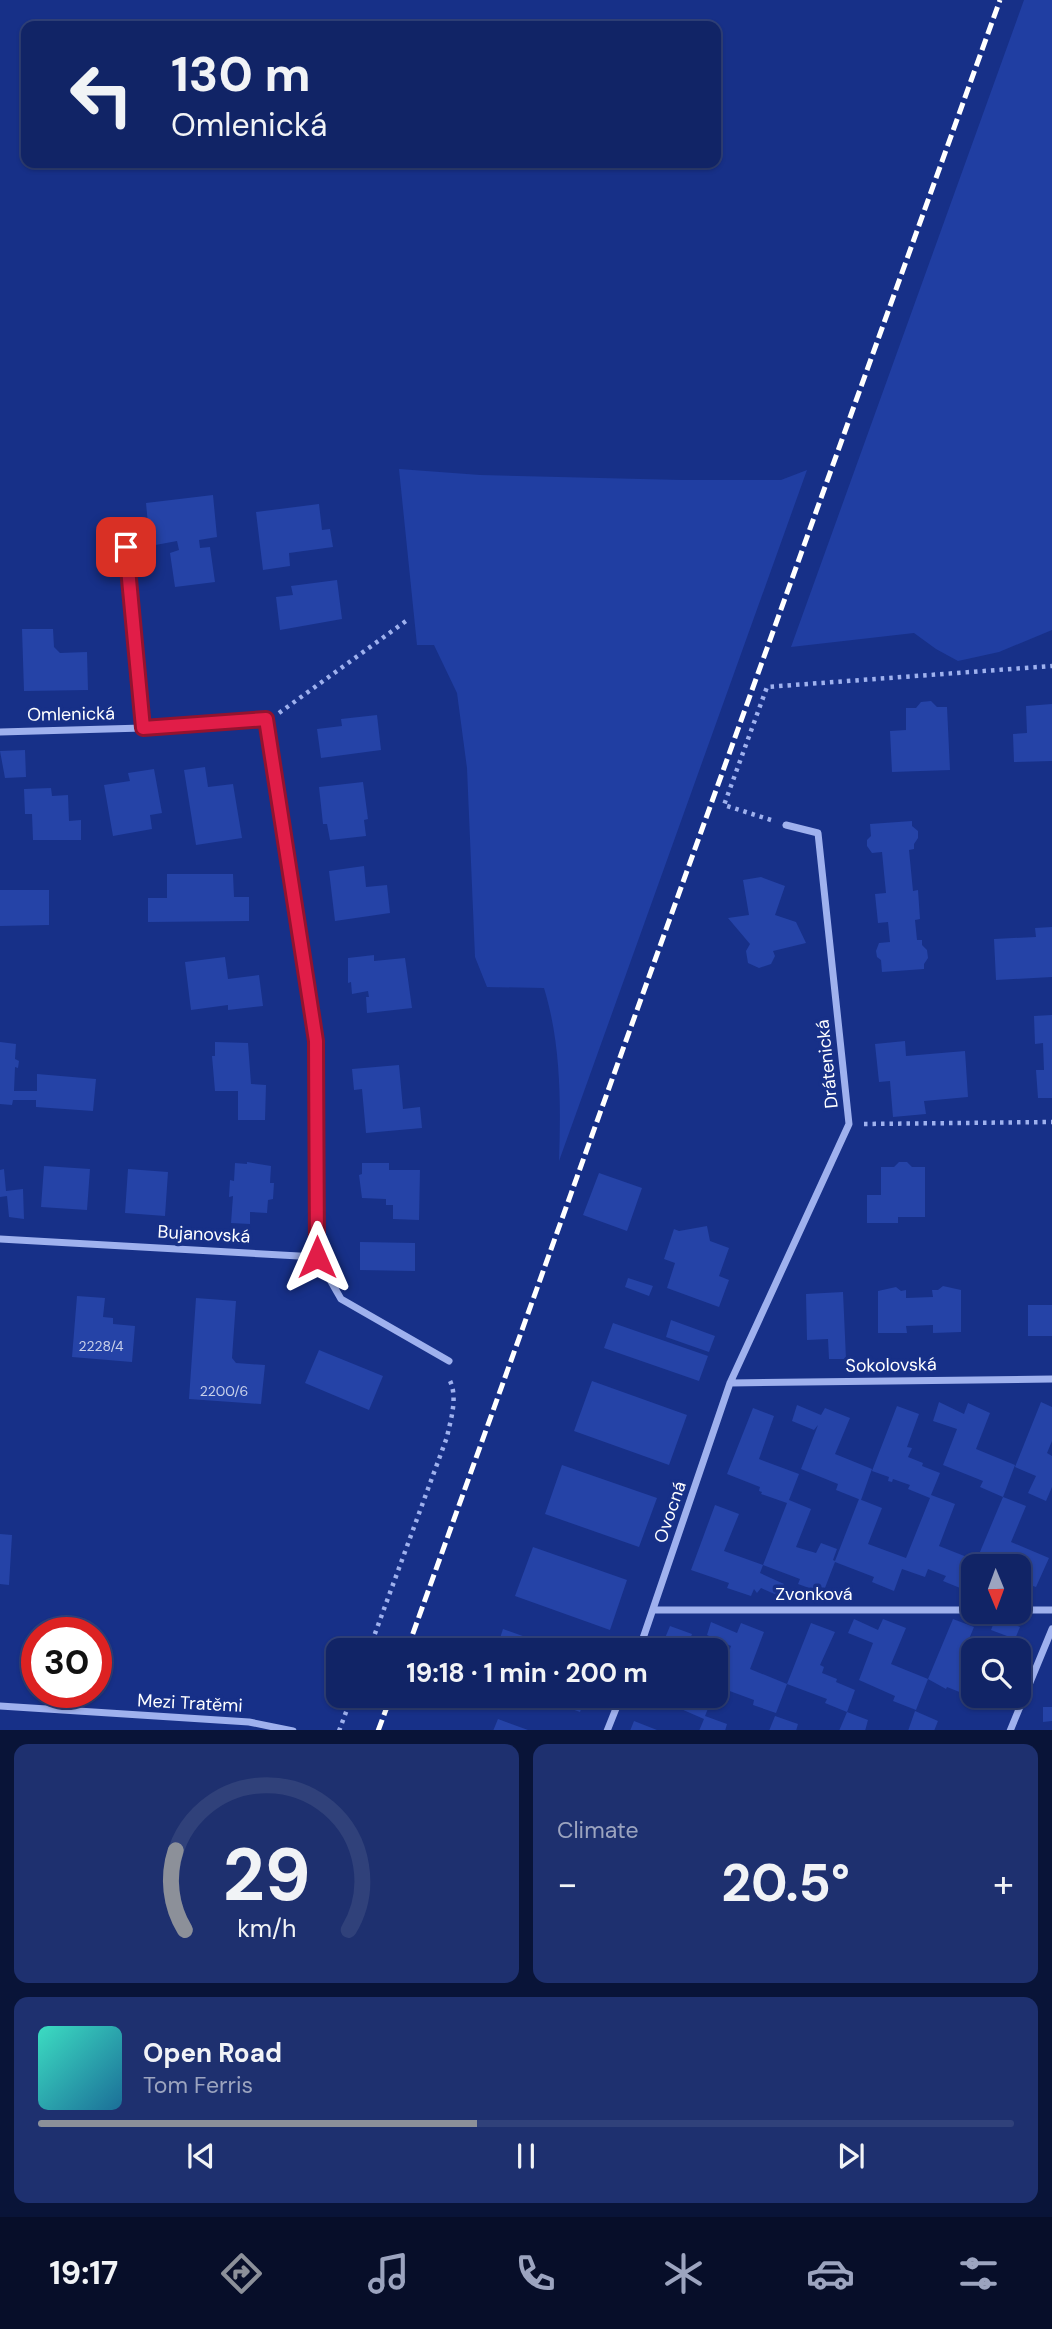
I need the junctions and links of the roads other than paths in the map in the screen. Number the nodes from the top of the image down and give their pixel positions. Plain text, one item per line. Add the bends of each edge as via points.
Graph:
1 (126, 547) dead end
2 (143, 728) junction
3 (0, 732) edge
4 (786, 825) road end
5 (0, 1239) edge
6 (317, 1257) junction
7 (449, 1361) road end
8 (1052, 1379) edge
9 (730, 1383) junction
10 (654, 1610) junction
11 (961, 1610) edge
12 (1031, 1610) edge
13 (1052, 1611) edge
14 (1052, 1629) edge
15 (644, 1638) edge
16 (0, 1706) edge
17 (616, 1708) edge
18 (288, 1730) edge
19 (607, 1730) edge
20 (1010, 1730) edge

1 - 2 street, Omlenická
2 - 3 street, Omlenická
2 - 6 street, Omlenická via 266,719 316,1041
4 - 9 street, Drátenická via 818,833 849,1124
5 - 6 street, Bujanovská
6 - 7 street via 341,1299
8 - 9 street, Sokolovská
9 - 10 street, Ovocná
10 - 11 street, Zvonková
10 - 15 street, Ovocná
12 - 13 street
14 - 20 street
16 - 18 street, Mezi Tratěmi via 249,1722
17 - 19 street

